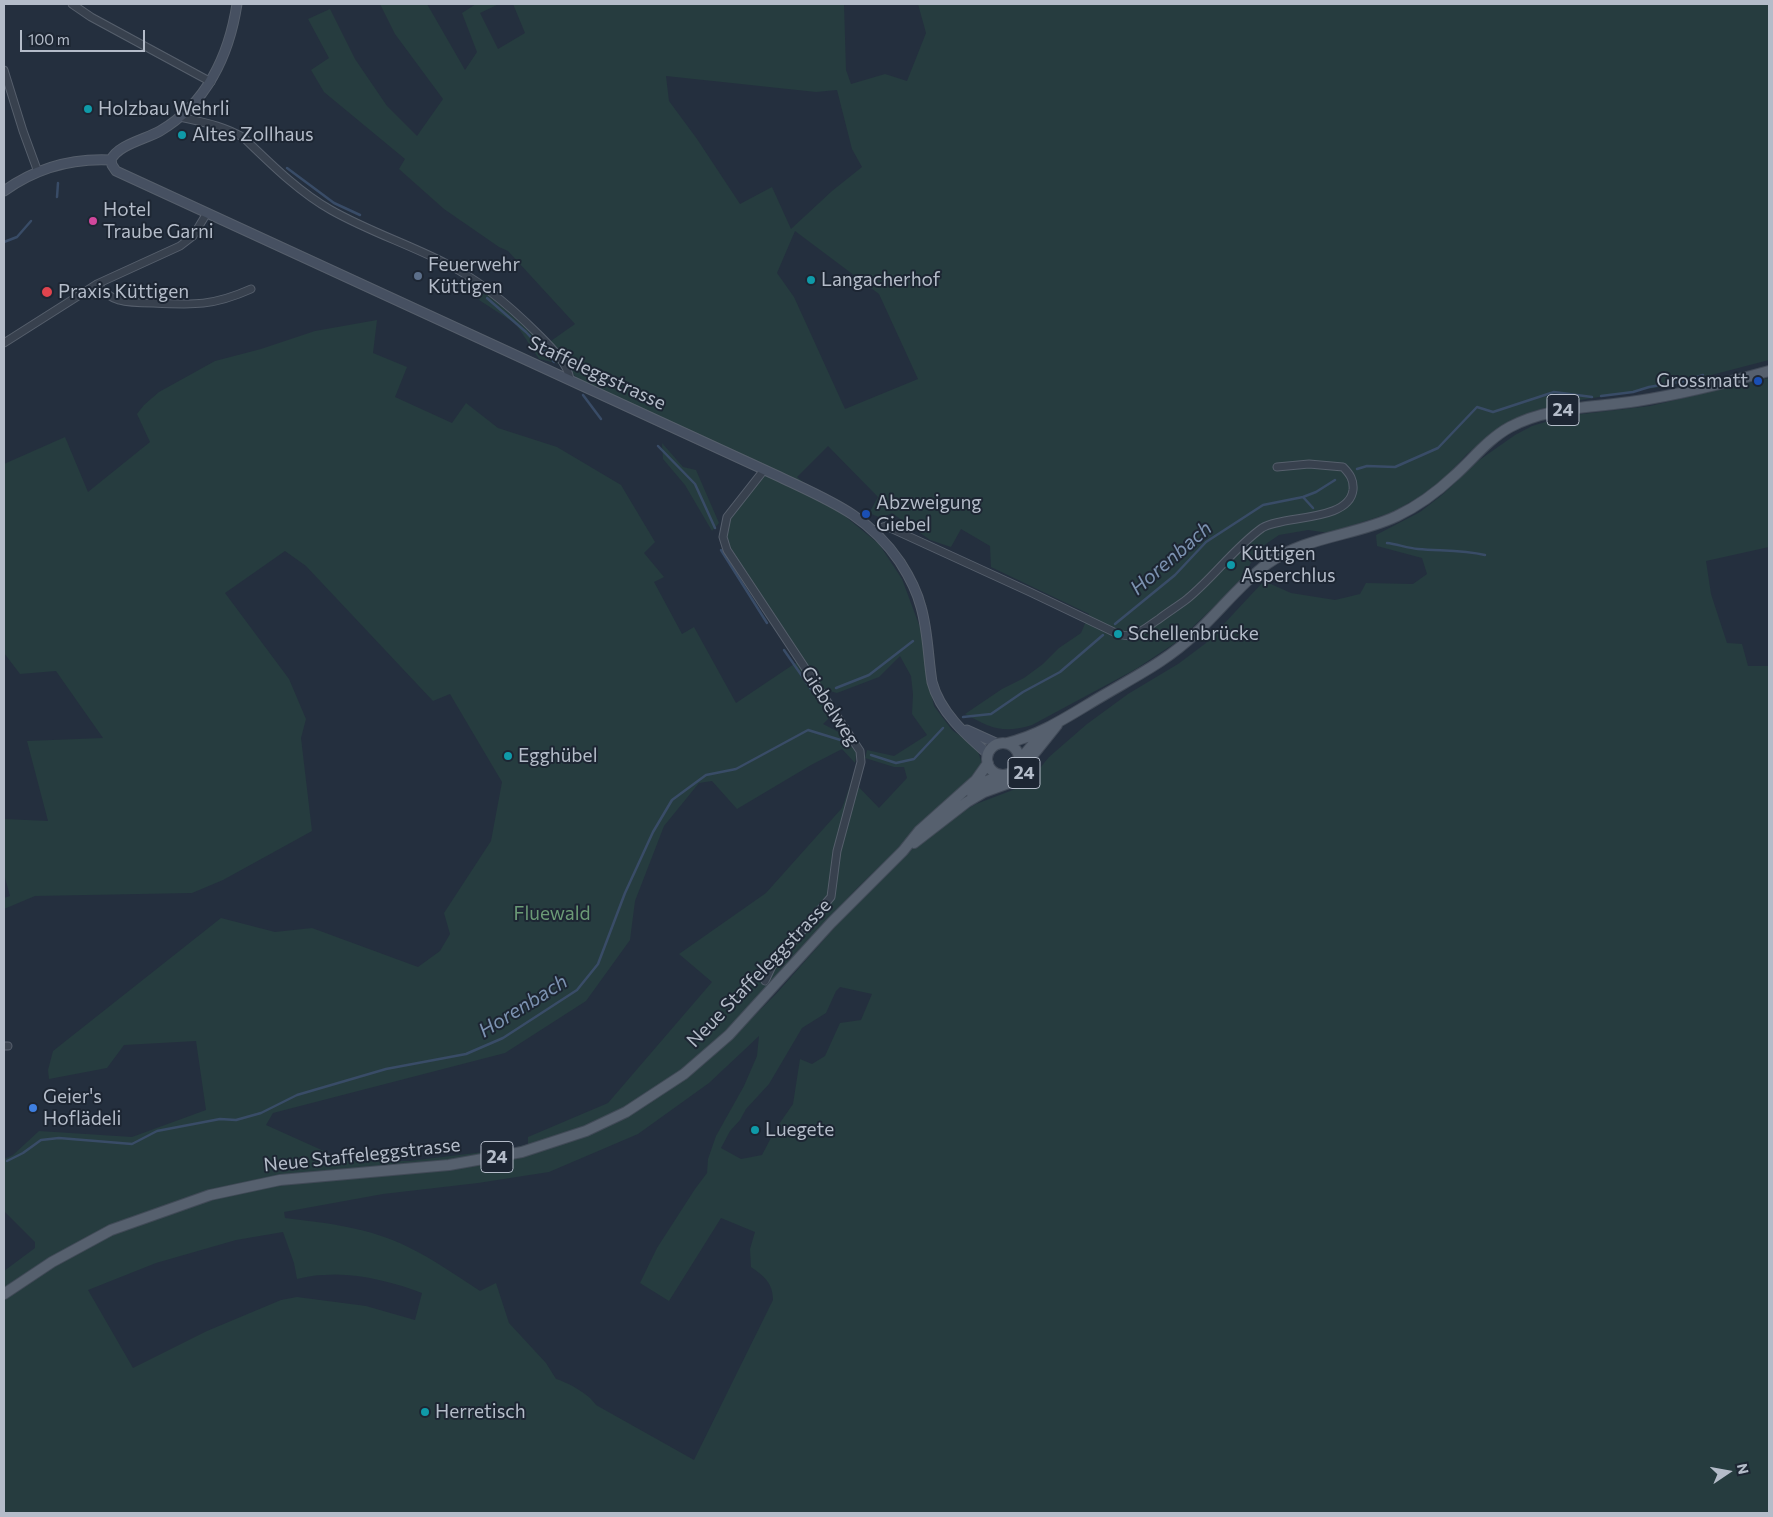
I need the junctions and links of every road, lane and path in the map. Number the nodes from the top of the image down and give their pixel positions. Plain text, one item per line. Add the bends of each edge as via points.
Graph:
1 (72, 4) edge
2 (236, 4) edge
3 (4, 70) edge
4 (211, 82) junction
5 (180, 117) junction
6 (111, 160) junction
7 (38, 172) junction
8 (4, 191) edge
9 (207, 213) junction
10 (97, 284) junction
11 (251, 289) dead end
12 (4, 343) edge
13 (1769, 370) edge
14 (570, 379) junction
15 (1277, 467) dead end
16 (764, 470) junction
17 (874, 530) junction
18 (1061, 720) junction
19 (956, 723) junction
20 (1044, 730) junction
21 (1002, 743) junction
22 (988, 759) junction
23 (1019, 761) junction
24 (1002, 774) junction
25 (967, 802) junction
26 (902, 851) junction
27 (765, 980) dead end
28 (4, 1294) edge

1 - 4 street
2 - 4 street via 232,30
3 - 7 street
4 - 5 street
5 - 6 street via 159,132 117,151
5 - 14 street via 235,133 295,185 330,210 446,263 473,279 517,313 548,343 568,370
6 - 7 street via 73,161
6 - 9 street, Staffeleggstrasse via 116,171
7 - 8 street
9 - 10 street via 193,236 180,246
9 - 14 street, Staffeleggstrasse
10 - 11 street via 118,300 192,305 233,297
10 - 12 street
13 - 18 main road, 24 via 1637,401 1550,412 1508,428 1411,510 1296,547 1267,564 1175,652
14 - 16 street, Staffeleggstrasse
15 - 17 street via 1309,464 1343,467 1353,482 1352,493 1341,506 1328,512 1269,524 1187,599 1139,632 1125,636 886,526
16 - 17 street, Staffeleggstrasse via 839,505
16 - 27 street, Giebelweg via 727,517 724,537 727,550 860,751 861,762 837,851 831,897 772,966
17 - 19 street, Staffeleggstrasse via 894,554 918,594 935,692
18 - 20 main road, 24
18 - 25 main road, 24 via 1017,780
19 - 21 street, Staffeleggstrasse via 974,734
19 - 22 street, Staffeleggstrasse
20 - 21 main road, 24
20 - 23 main road, 24
21 - 22 main road via 994,746
21 - 23 main road via 1016,749
22 - 24 main road via 992,770
22 - 26 main road, Neue Staffeleggstrasse / 24 via 976,780 919,831
23 - 24 main road via 1016,769
24 - 25 main road, 24 via 981,786
25 - 26 main road, 24
26 - 28 main road, Neue Staffeleggstrasse / 24 via 729,1035 684,1074 626,1112 586,1131 522,1152 449,1165 280,1180 210,1195 111,1230 52,1262

